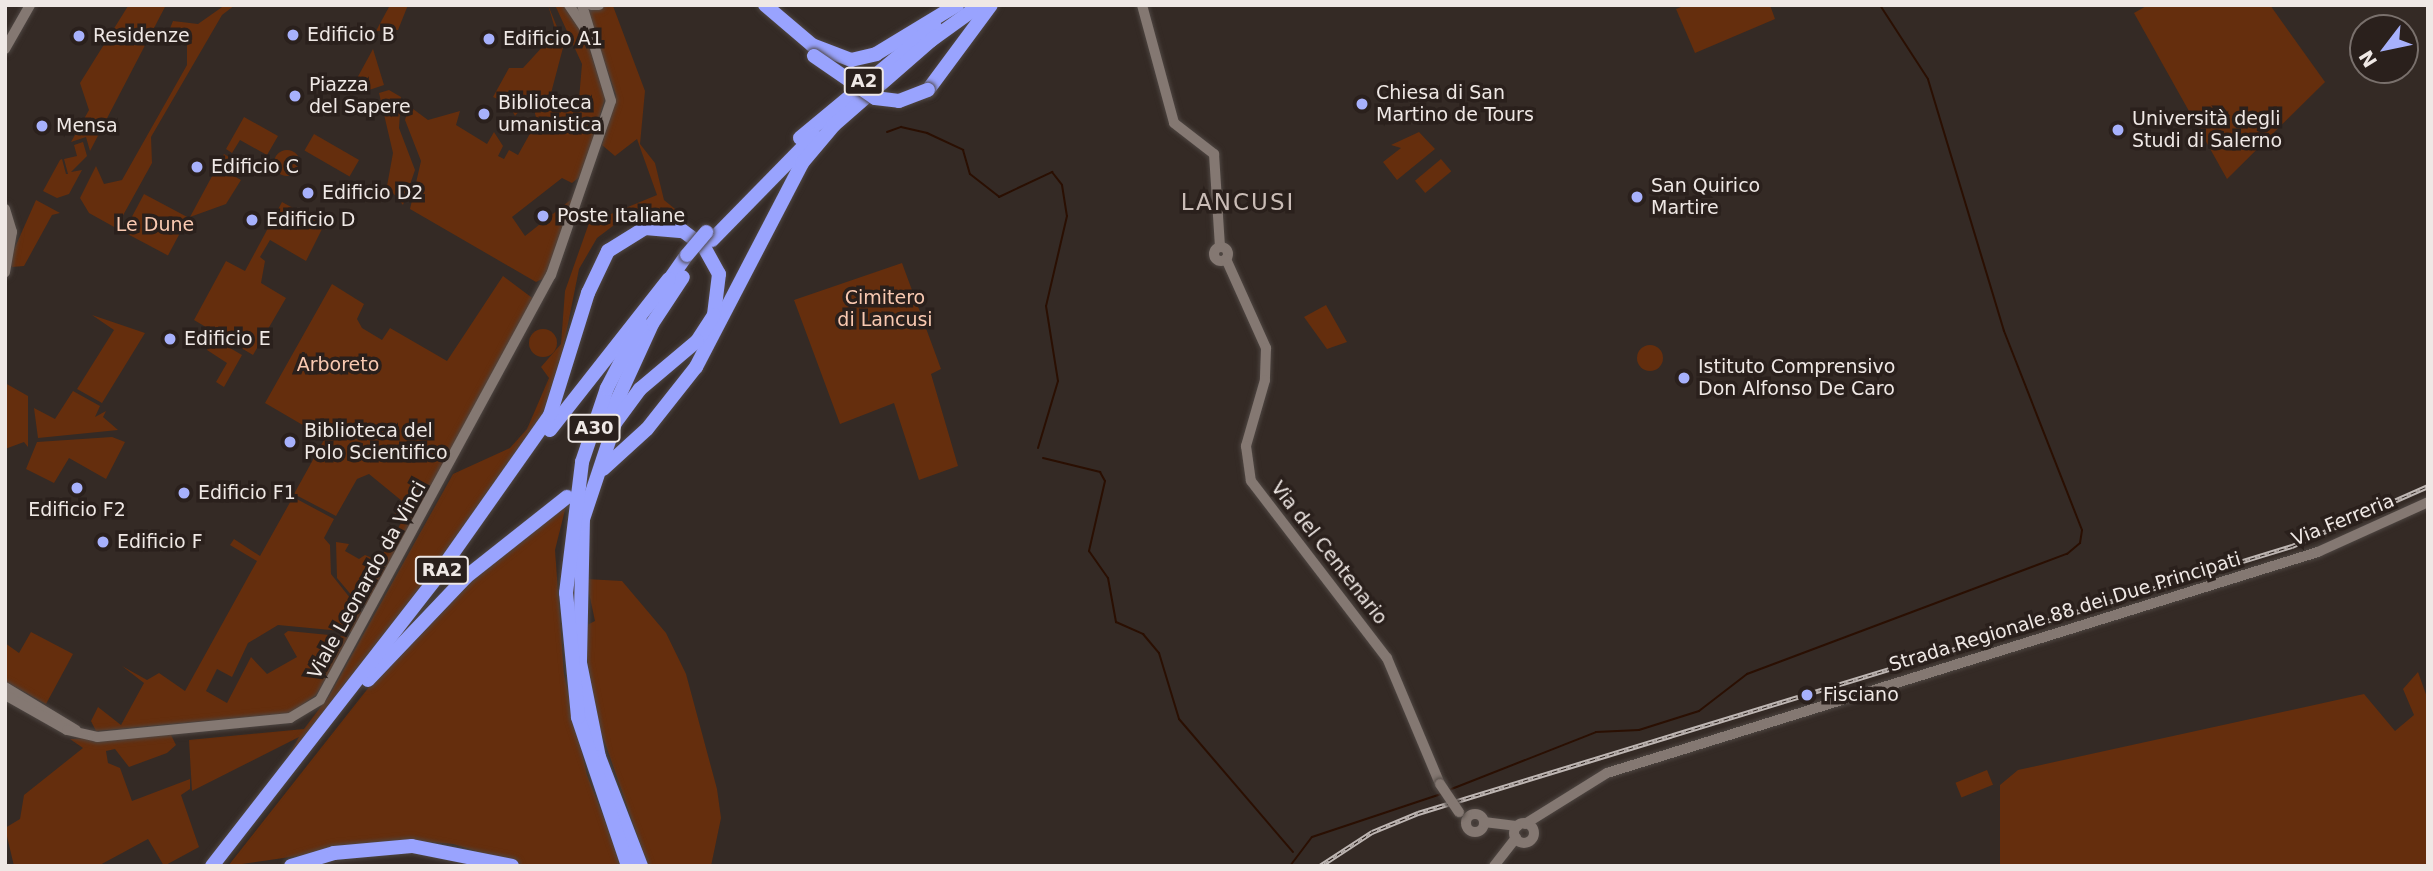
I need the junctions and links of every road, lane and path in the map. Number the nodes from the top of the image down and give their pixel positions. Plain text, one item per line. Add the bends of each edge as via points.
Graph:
1 (30, 5) edge
2 (569, 5) edge
3 (582, 5) edge
4 (591, 5) edge
5 (599, 5) edge
6 (762, 5) edge
7 (957, 5) edge
8 (965, 5) edge
9 (980, 5) edge
10 (990, 5) edge
11 (1142, 5) edge
12 (936, 36) junction
13 (5, 49) edge
14 (597, 50) junction
15 (771, 170) junction
16 (5, 209) edge
17 (691, 259) junction
18 (5, 272) edge
19 (669, 279) junction
20 (603, 469) dead end
21 (567, 497) dead end
22 (2428, 502) edge
23 (581, 525) junction
24 (2270, 567) joint
25 (431, 584) junction
26 (571, 592) junction
27 (571, 622) junction
28 (5, 687) edge
29 (5, 695) edge
30 (76, 730) junction
31 (1555, 804) junction
32 (1464, 813) junction
33 (1491, 826) junction
34 (1518, 830) junction
35 (1531, 838) junction
36 (225, 850) junction
37 (1498, 862) edge
38 (199, 866) edge
39 (212, 866) edge
40 (223, 866) edge
41 (291, 866) edge
42 (512, 866) edge
43 (628, 866) edge
44 (641, 866) edge

1 - 13 street
2 - 14 street
3 - 14 street
4 - 5 street
6 - 7 highway via 813,45 851,60 876,54
6 - 10 highway, bridge via 814,56 875,98 899,101 928,90
8 - 15 highway, A2 via 894,57
9 - 12 highway
11 - 32 street, Via del Centenario, bridge via 1174,123 1214,154 1220,247 1216,257 1226,259 1266,348 1265,380 1246,446 1251,481 1387,658 1440,784
12 - 15 highway, A30
12 - 20 highway via 834,125 789,183 696,367 647,429
14 - 30 street, Viale Leonardo da Vinci via 611,101 544,292 320,700 280,720 97,737
15 - 17 highway, A30
16 - 18 street via 12,232
17 - 19 highway, A30
17 - 23 highway, A30 via 615,399
19 - 25 highway, RA2
19 - 26 highway, A30 via 607,388 582,462
21 - 40 highway, RA2 via 466,578 390,656
22 - 24 street, Via Ferreria via 2351,540
23 - 25 highway via 615,423 640,389 697,341 714,315 719,274 704,247 683,231 645,228 608,251 588,293 550,415
23 - 26 highway, A30
24 - 31 street, Strada Regionale 88 dei Due Principati via 1640,762
25 - 36 highway, RA2
26 - 27 highway, A30
27 - 43 highway, A30 via 587,754
27 - 44 highway, A30 via 600,757
28 - 30 street
29 - 30 street
31 - 34 street, Strada Regionale 88 dei Due Principati
31 - 35 street, Strada Regionale 88 dei Due Principati
32 - 33 street
32 - 33 street, Via del Centenario via 1466,828
33 - 34 street
34 - 35 street
34 - 35 street
34 - 37 street, Strada Regionale 88 dei Due Principati
35 - 37 street, Strada Regionale 88 dei Due Principati
36 - 38 highway
36 - 39 highway, RA2
41 - 42 highway via 376,846 448,849

